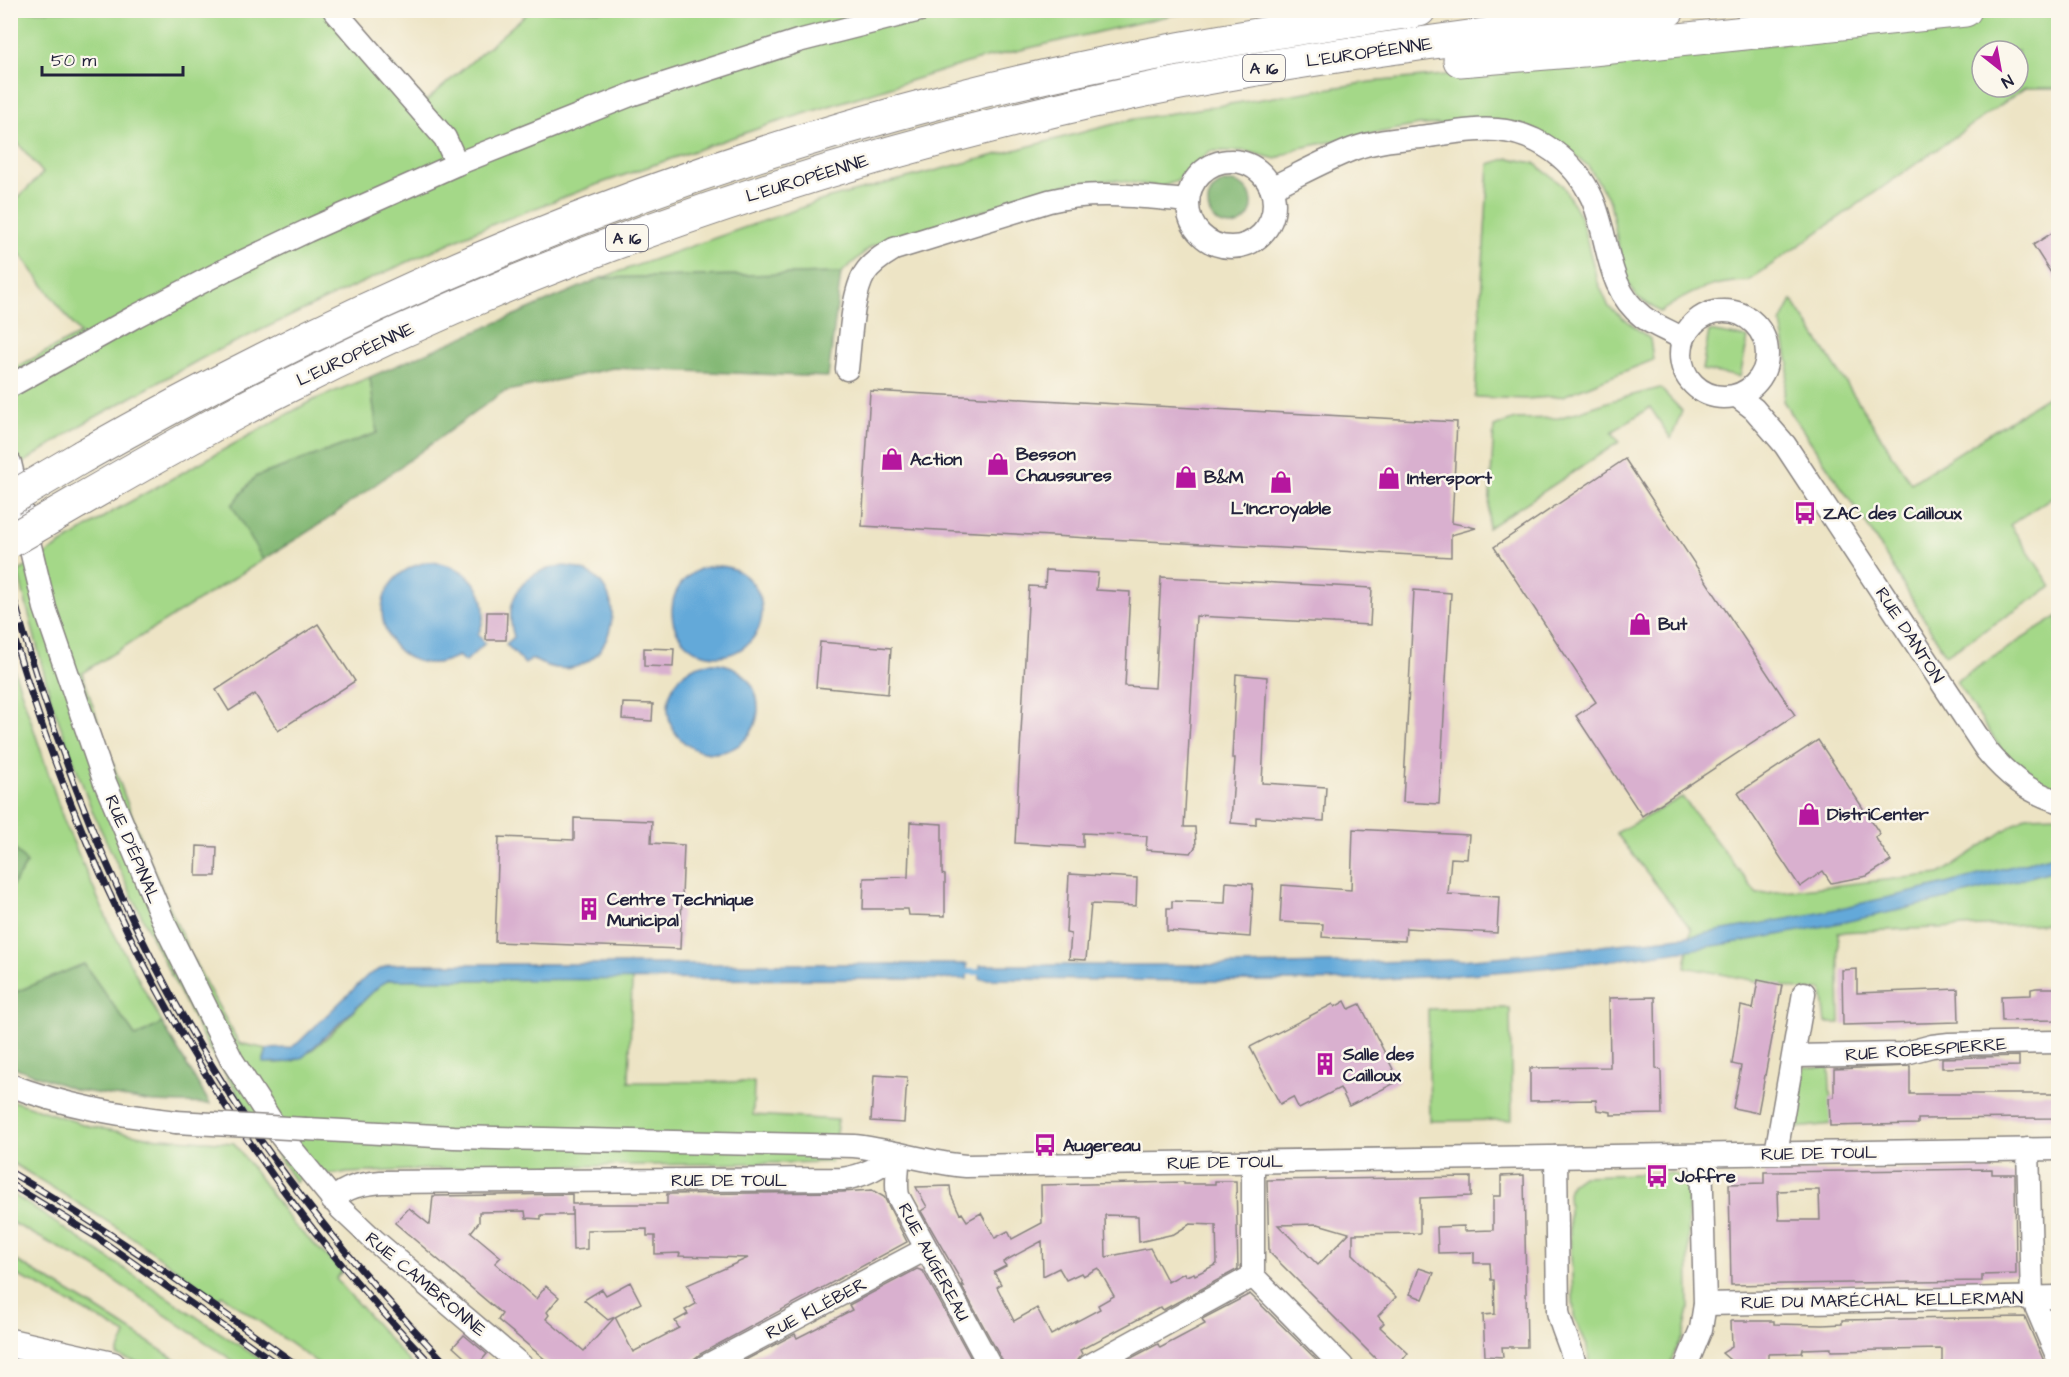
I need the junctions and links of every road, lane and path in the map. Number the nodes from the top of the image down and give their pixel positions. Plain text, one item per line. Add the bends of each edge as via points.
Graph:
1 (334, 10) edge
2 (920, 10) edge
3 (1387, 10) edge
4 (1419, 10) edge
5 (1668, 10) edge
6 (1965, 10) edge
7 (1331, 23) junction
8 (1317, 59) junction
9 (457, 164) junction
10 (1271, 188) junction
11 (1188, 201) junction
12 (1683, 339) junction
13 (847, 369) dead end
14 (1760, 378) junction
15 (10, 386) edge
16 (1737, 396) junction
17 (1785, 445) junction
18 (10, 463) edge
19 (10, 500) edge
20 (10, 541) edge
21 (2058, 801) edge
22 (1804, 993) dead end
23 (2058, 1042) edge
24 (1794, 1056) junction
25 (10, 1085) edge
26 (2028, 1149) junction
27 (2058, 1149) edge
28 (1776, 1153) junction
29 (898, 1154) junction
30 (1701, 1155) junction
31 (1556, 1157) junction
32 (1252, 1162) junction
33 (332, 1200) junction
34 (926, 1249) junction
35 (1253, 1276) junction
36 (2032, 1297) junction
37 (2058, 1297) edge
38 (1705, 1304) junction
39 (10, 1343) edge
40 (2058, 1358) edge
41 (79, 1363) edge
42 (112, 1366) edge
43 (522, 1366) edge
44 (706, 1366) edge
45 (990, 1366) edge
46 (1089, 1366) edge
47 (1342, 1366) edge
48 (1575, 1366) edge
49 (1686, 1366) edge

1 - 9 street via 445,138
2 - 9 street via 788,44 633,94
3 - 7 highway
4 - 7 highway, L'EUROPÉENNE / A 16
5 - 8 highway, L'EUROPÉENNE / A 16
6 - 8 highway via 1451,61
7 - 19 highway, L'EUROPÉENNE / A 16, bridge via 1185,47 986,90 698,174 417,285 219,381
8 - 20 highway, L'EUROPÉENNE / A 16, bridge via 1154,89 984,127 822,172 659,226 504,286 333,363 220,421
9 - 15 street via 227,269
10 - 11 street via 1248,165 1221,163 1198,176
10 - 11 street via 1274,206 1269,224 1258,238 1235,247 1216,245 1201,235 1191,219
10 - 12 street via 1352,150 1388,140 1487,130 1533,139 1566,162 1587,190 1616,282 1627,302 1653,323
11 - 13 street via 1110,194 1061,198 894,249 876,261 862,279
12 - 14 street via 1691,326 1708,314 1730,311 1743,316 1759,329 1767,347 1766,366
12 - 16 street via 1680,358 1690,381 1711,396
14 - 16 street
14 - 17 street, RUE DANTON
16 - 17 street, RUE DANTON via 1754,409
17 - 21 street, RUE DANTON via 1987,751 2011,777 2033,792
18 - 33 street, RUE D'ÉPINAL via 53,634 104,780 143,875 232,1060 281,1136
22 - 24 street
23 - 24 street, RUE ROBESPIERRE via 1949,1044 1902,1054
24 - 28 street
25 - 29 street, bridge via 98,1110 176,1122 465,1138 854,1146
26 - 27 street, RUE DE TOUL
26 - 28 street, RUE DE TOUL
26 - 36 street
28 - 30 street, RUE DE TOUL
29 - 32 street, RUE DE TOUL via 966,1166
29 - 33 street, RUE DE TOUL via 868,1173 842,1179 381,1182 353,1186
29 - 34 street, RUE AUGEREAU via 898,1196
30 - 31 street, RUE DE TOUL
30 - 38 street
31 - 32 street, RUE DE TOUL
31 - 48 street via 1558,1312
32 - 35 street
33 - 43 street, RUE CAMBRONNE
34 - 44 street, RUE KLÉBER
34 - 45 street, RUE AUGEREAU
35 - 46 street
35 - 47 street
36 - 37 street, RUE DU MARÉCHAL KELLERMAN
36 - 38 street, RUE DU MARÉCHAL KELLERMAN
36 - 40 street
38 - 49 street via 1701,1329
39 - 41 main road
41 - 42 main road

